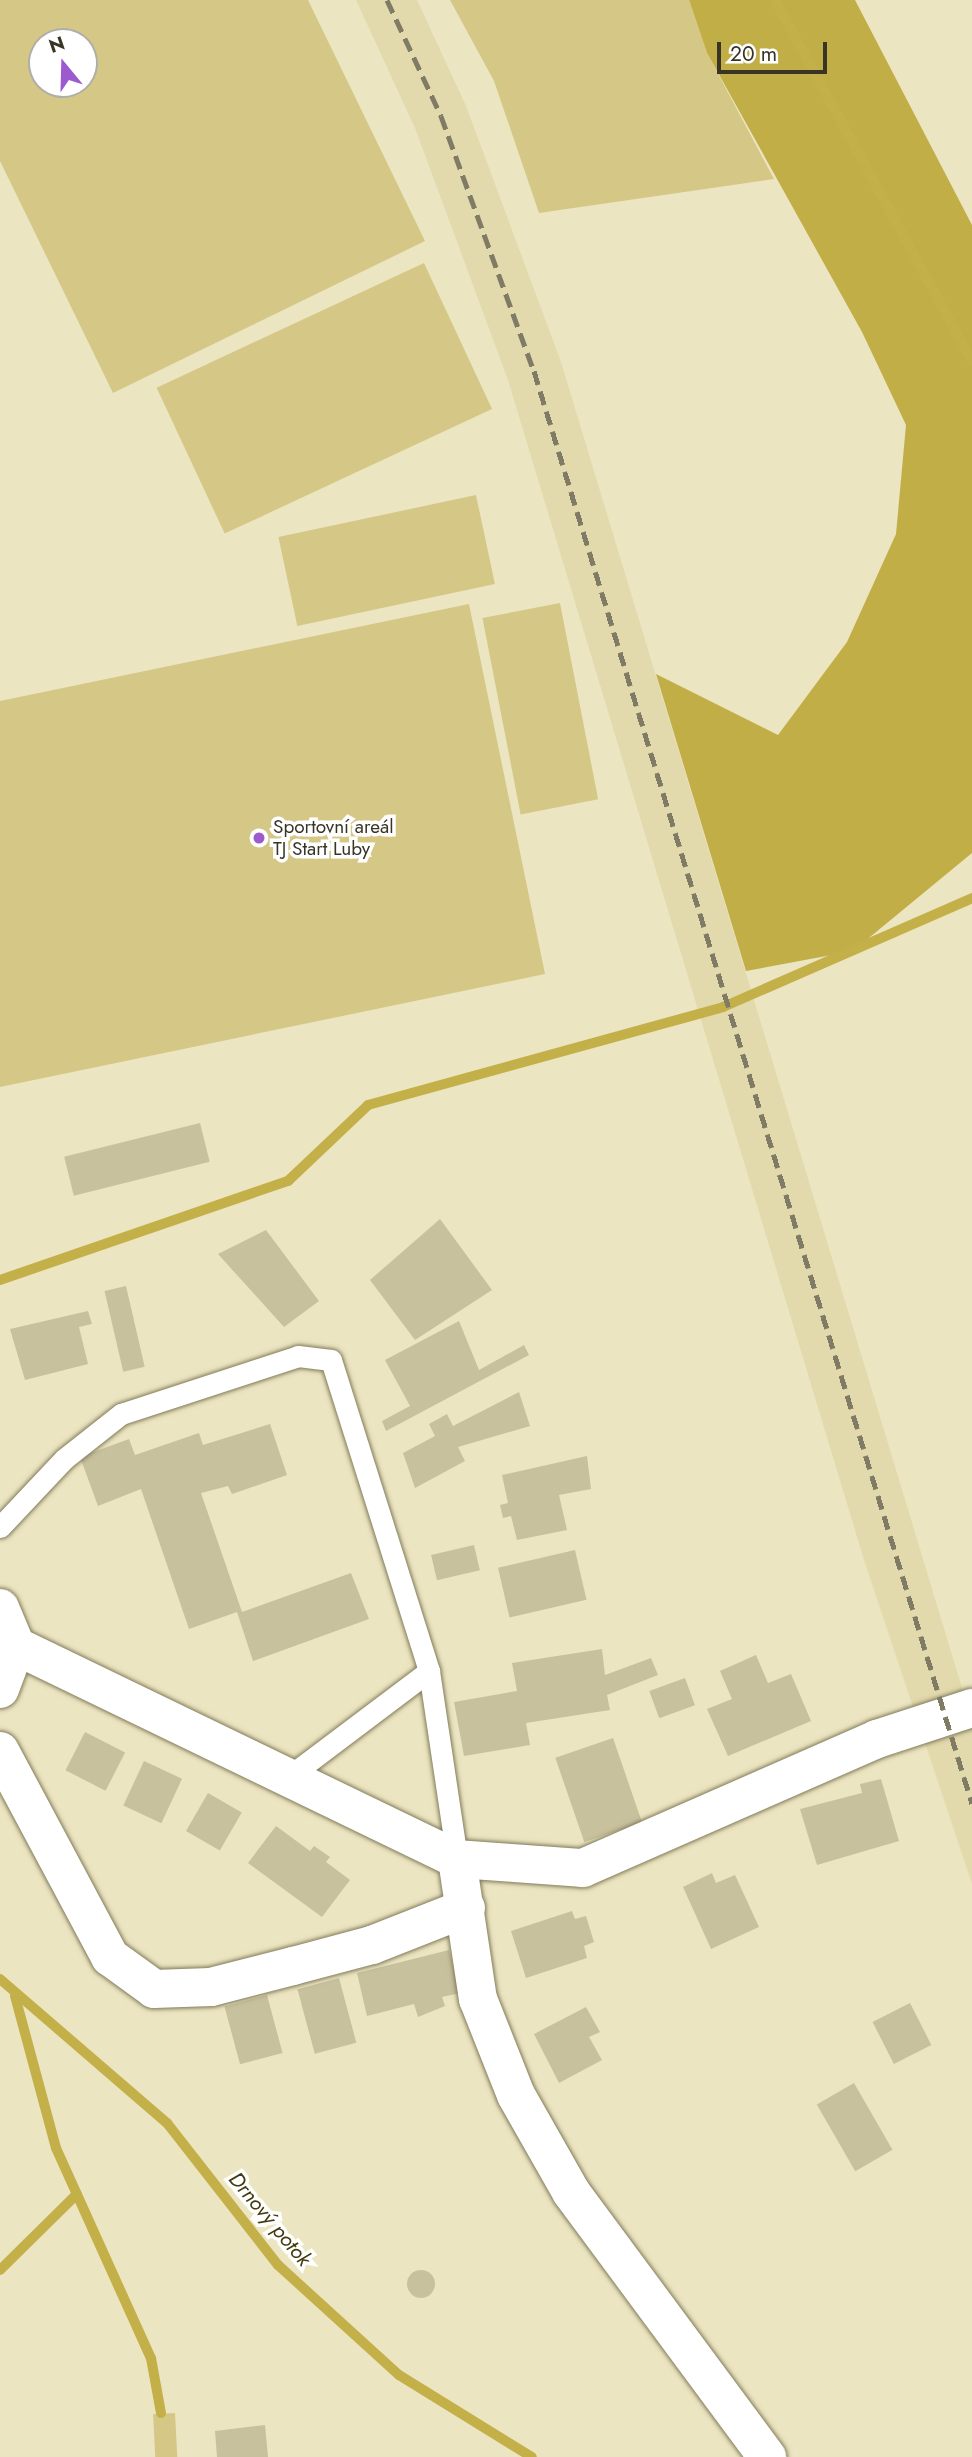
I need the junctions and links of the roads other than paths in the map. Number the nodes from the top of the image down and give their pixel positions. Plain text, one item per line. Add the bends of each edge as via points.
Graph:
1 (0, 1527) edge
2 (0, 1608) edge
3 (8, 1649) edge
4 (429, 1671) junction
5 (0, 1689) edge
6 (972, 1708) edge
7 (0, 1751) edge
8 (287, 1778) junction
9 (457, 1859) junction
10 (466, 1908) junction
11 (767, 2457) edge

1 - 4 lane via 64,1459 121,1414 298,1356 331,1360
2 - 3 street
3 - 5 street
3 - 8 street
4 - 8 lane
4 - 9 lane
6 - 9 street via 877,1739 583,1868
7 - 10 street via 110,1957 154,1989 211,1987 293,1966 372,1945
8 - 9 street
9 - 10 street
10 - 11 street via 478,1999 516,2095 571,2192

